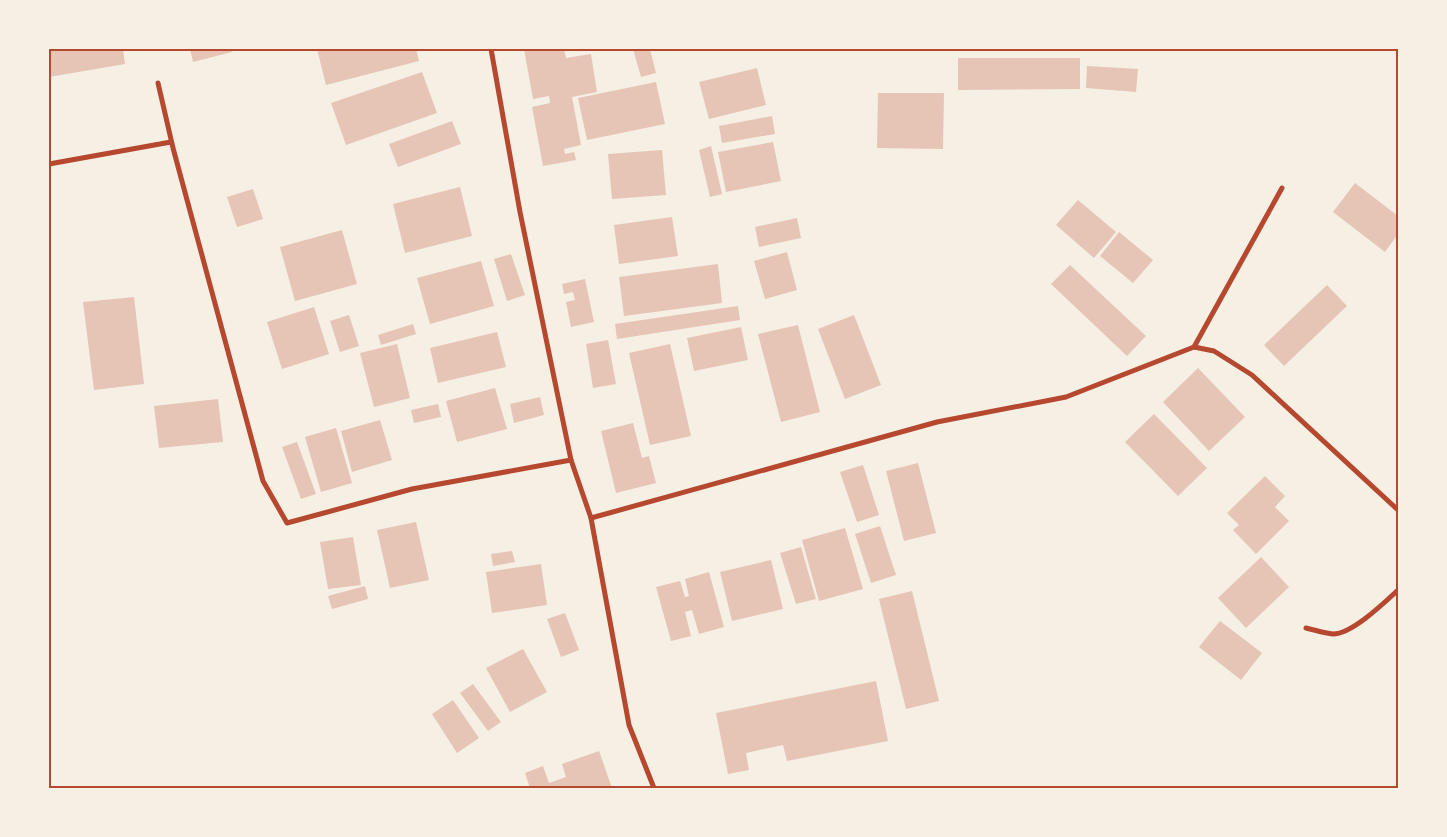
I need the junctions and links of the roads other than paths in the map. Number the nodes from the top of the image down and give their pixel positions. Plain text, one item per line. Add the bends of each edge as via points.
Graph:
1 (491, 49) edge
2 (158, 83) dead end
3 (171, 142) junction
4 (49, 164) edge
5 (1282, 188) dead end
6 (1194, 347) junction
7 (571, 460) junction
8 (1398, 510) edge
9 (591, 518) junction
10 (1398, 590) edge
11 (1306, 628) dead end
12 (654, 788) edge

1 - 7 street via 520,212
2 - 3 street
3 - 4 street
3 - 7 street via 263,481 286,523 412,489
5 - 6 street
6 - 8 street via 1214,351 1252,375
6 - 9 street via 1066,397 937,422
7 - 9 street
9 - 12 street via 630,725
10 - 11 street via 1353,627 1335,634

